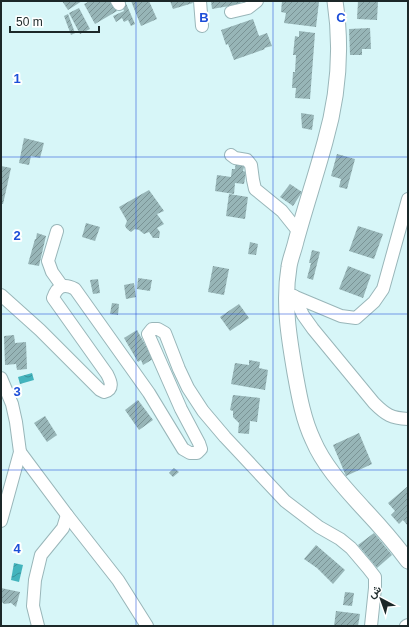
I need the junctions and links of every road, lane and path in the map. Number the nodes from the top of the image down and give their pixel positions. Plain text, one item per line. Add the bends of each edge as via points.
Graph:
1 (200, 1) edge
2 (257, 1) edge
3 (335, 1) edge
4 (231, 12) dead end
5 (202, 26) dead end
6 (231, 155) dead end
7 (408, 199) edge
8 (57, 231) dead end
9 (298, 231) junction
10 (62, 286) junction
11 (1, 295) edge
12 (290, 295) junction
13 (1, 378) edge
14 (408, 419) edge
15 (20, 452) junction
16 (67, 515) junction
17 (1, 520) edge
18 (408, 561) edge
19 (38, 626) edge
20 (147, 626) edge
21 (371, 626) edge

1 - 5 street
2 - 4 street via 248,8
3 - 9 main road via 338,48 334,103 326,141
6 - 9 street via 247,160 251,165 255,189 282,210
7 - 12 street via 383,289 374,302 356,318 341,316
8 - 10 street via 48,262
9 - 12 main road via 289,267
10 - 11 street via 56,290 52,298 107,374 112,384 108,391 100,390
10 - 21 street via 69,286 75,290 146,388 183,449 197,453 201,448 199,443 148,334 152,329 165,333 188,388 225,437 285,501 340,539 368,568 374,577 375,588
12 - 14 street via 312,330 374,403 383,412 395,418
12 - 18 main road via 286,313 294,371 313,440 336,478
13 - 15 street via 12,404
15 - 16 street
15 - 17 street
16 - 19 street via 63,528 41,555 35,580 33,606
16 - 20 street via 118,580

